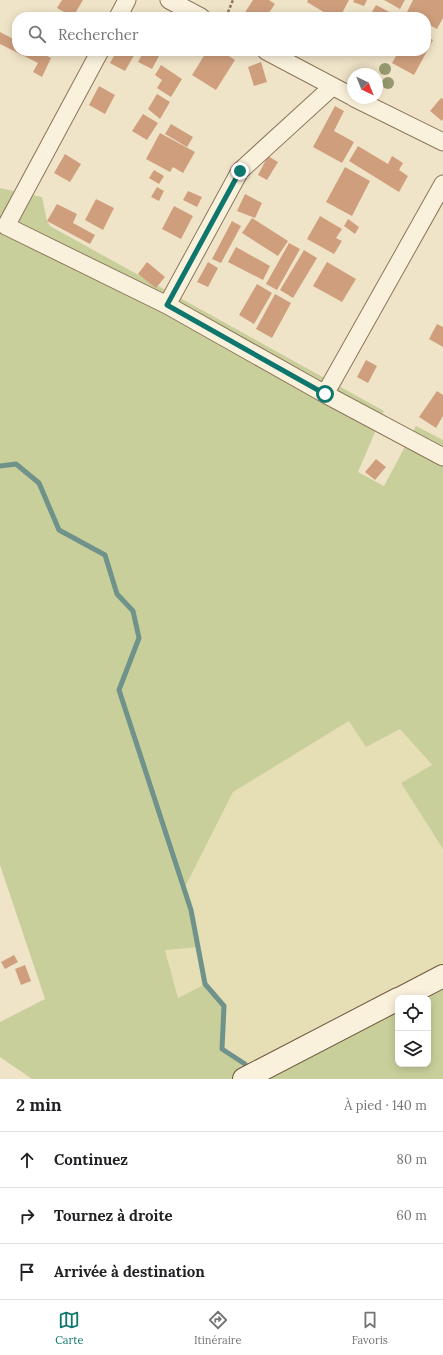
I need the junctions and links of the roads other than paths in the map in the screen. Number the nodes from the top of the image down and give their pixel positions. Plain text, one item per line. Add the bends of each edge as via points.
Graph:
1 (127, 0) edge
2 (168, 0) edge
3 (121, 12) edge
4 (192, 12) edge
5 (97, 56) edge
6 (275, 56) edge
7 (332, 87) junction
8 (347, 94) edge
9 (366, 104) edge
10 (443, 142) edge
11 (443, 184) edge
12 (167, 305) junction
13 (325, 394) junction
14 (443, 457) edge
15 (443, 976) edge
16 (407, 995) edge
17 (395, 1001) edge
18 (244, 1079) edge

1 - 3 street
2 - 4 street
5 - 12 street via 6,226
6 - 7 street
7 - 8 street
7 - 12 street via 240,171
9 - 10 street
11 - 13 street
12 - 13 street
13 - 14 street
15 - 16 main road
17 - 18 main road

